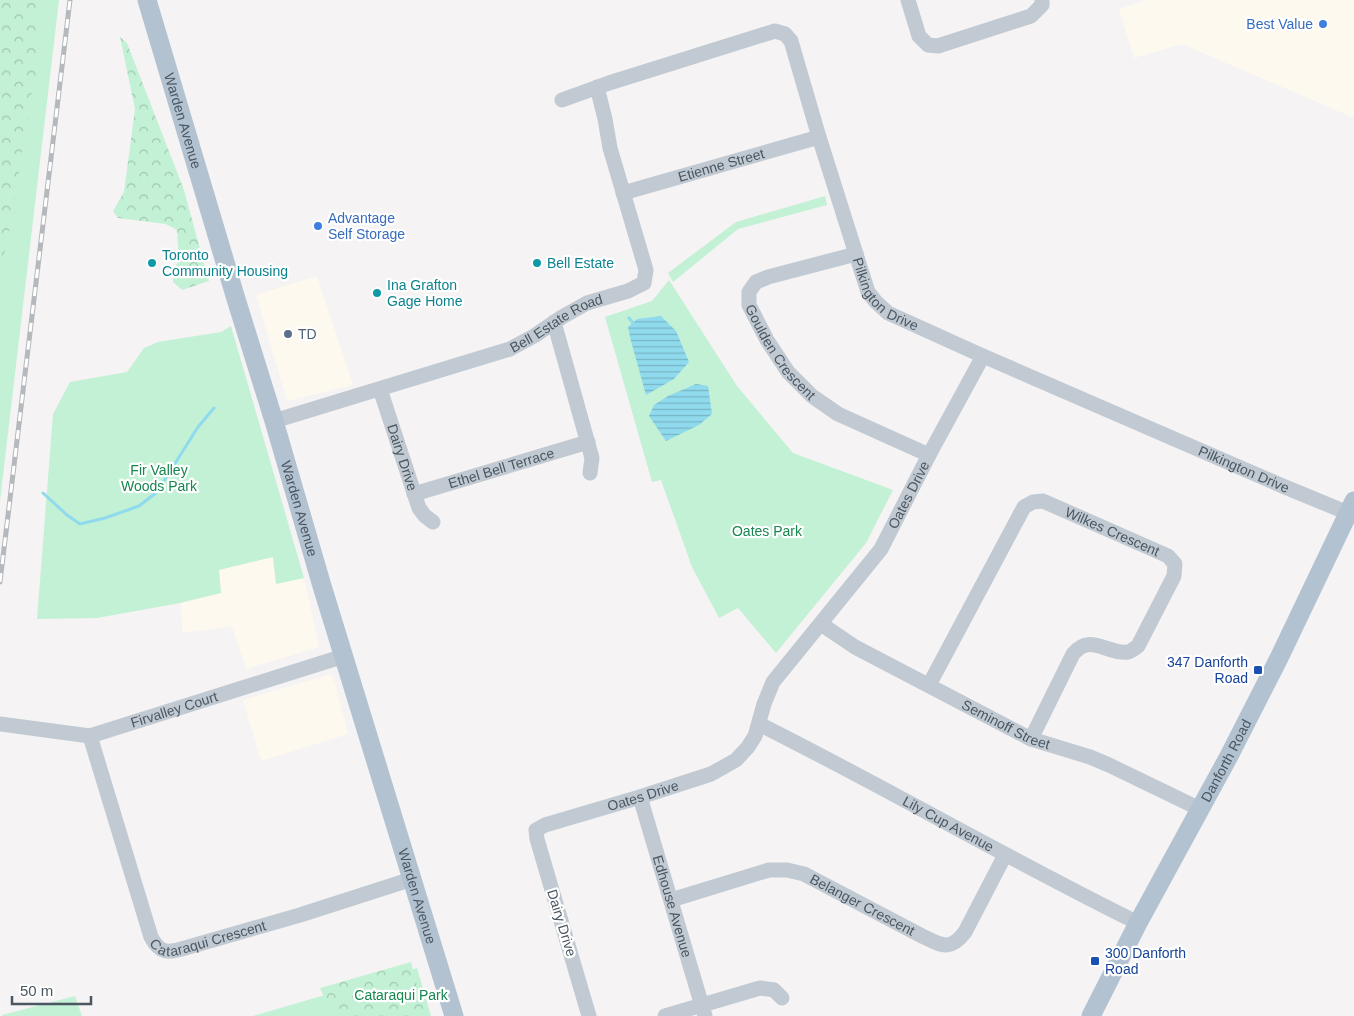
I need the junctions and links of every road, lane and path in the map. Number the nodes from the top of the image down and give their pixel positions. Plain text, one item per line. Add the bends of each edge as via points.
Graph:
1 (147, 0) edge
2 (908, 0) edge
3 (1042, 0) edge
4 (597, 87) junction
5 (562, 100) dead end
6 (819, 137) junction
7 (623, 193) junction
8 (856, 254) junction
9 (554, 322) junction
10 (983, 356) junction
11 (380, 389) junction
12 (274, 421) junction
13 (588, 442) junction
14 (929, 455) junction
15 (590, 473) dead end
16 (414, 494) junction
17 (1351, 507) edge
18 (433, 522) dead end
19 (821, 624) junction
20 (344, 656) junction
21 (929, 685) junction
22 (0, 724) edge
23 (759, 724) junction
24 (90, 736) junction
25 (1031, 739) junction
26 (640, 797) junction
27 (1200, 809) junction
28 (536, 830) joint
29 (1005, 855) junction
30 (412, 879) junction
31 (670, 900) junction
32 (1138, 923) junction
33 (782, 998) dead end
34 (703, 1010) edge
35 (454, 1016) edge
36 (589, 1016) edge
37 (666, 1016) edge
38 (1091, 1016) edge

1 - 12 main road, Warden Avenue
2 - 3 street via 919,36 928,45 938,46 1031,16 1042,5
4 - 5 street, Pilkington Drive
4 - 6 street, Pilkington Drive via 776,31 791,41
4 - 7 street, Bell Estate Road
6 - 7 street, Etienne Street
6 - 8 street, Pilkington Drive
7 - 9 street, Bell Estate Road via 646,270 644,284 587,303
8 - 10 street, Pilkington Drive via 868,292 888,313
8 - 14 street, Goulden Crescent via 756,282 749,292 749,305 766,340 788,372 812,396 838,414
9 - 11 street, Bell Estate Road via 510,349
9 - 13 street
10 - 14 street, Oates Drive
10 - 17 street, Pilkington Drive via 1277,483
11 - 12 street, Bell Estate Road
11 - 16 street, Dairy Drive
12 - 20 main road, Warden Avenue
13 - 15 street via 592,458
13 - 16 street, Ethel Bell Terrace
14 - 19 street, Oates Drive via 881,549
16 - 18 street, Dairy Drive via 419,508
17 - 27 main road, Danforth Road via 1279,658
19 - 21 street, Seminoff Street via 856,647
19 - 23 street, Oates Drive via 772,682
20 - 24 street, Firvalley Court
20 - 30 main road, Warden Avenue
21 - 25 street, Seminoff Street
21 - 25 street, Wilkes Crescent via 1024,507 1033,502 1043,501 1168,556 1175,564 1174,576 1138,646 1130,652 1096,644 1077,648
22 - 24 street, Firvalley Court
23 - 26 street, Oates Drive via 748,748 736,760 711,774
23 - 29 street, Lily Cup Avenue
24 - 30 street, Cataraqui Crescent via 151,937 154,944 163,950 173,952
25 - 27 street, Seminoff Street via 1090,757
26 - 28 street, Oates Drive
26 - 31 street, Edhouse Avenue
27 - 32 main road, Danforth Road
28 - 36 street, Dairy Drive
29 - 31 street, Belanger Crescent via 964,932 958,941 950,945 922,936 804,874 787,870 769,870
29 - 32 street, Lily Cup Avenue
30 - 35 main road, Warden Avenue
31 - 34 street, Edhouse Avenue
32 - 38 main road, Danforth Road
33 - 34 street via 774,990 760,988
34 - 37 street

